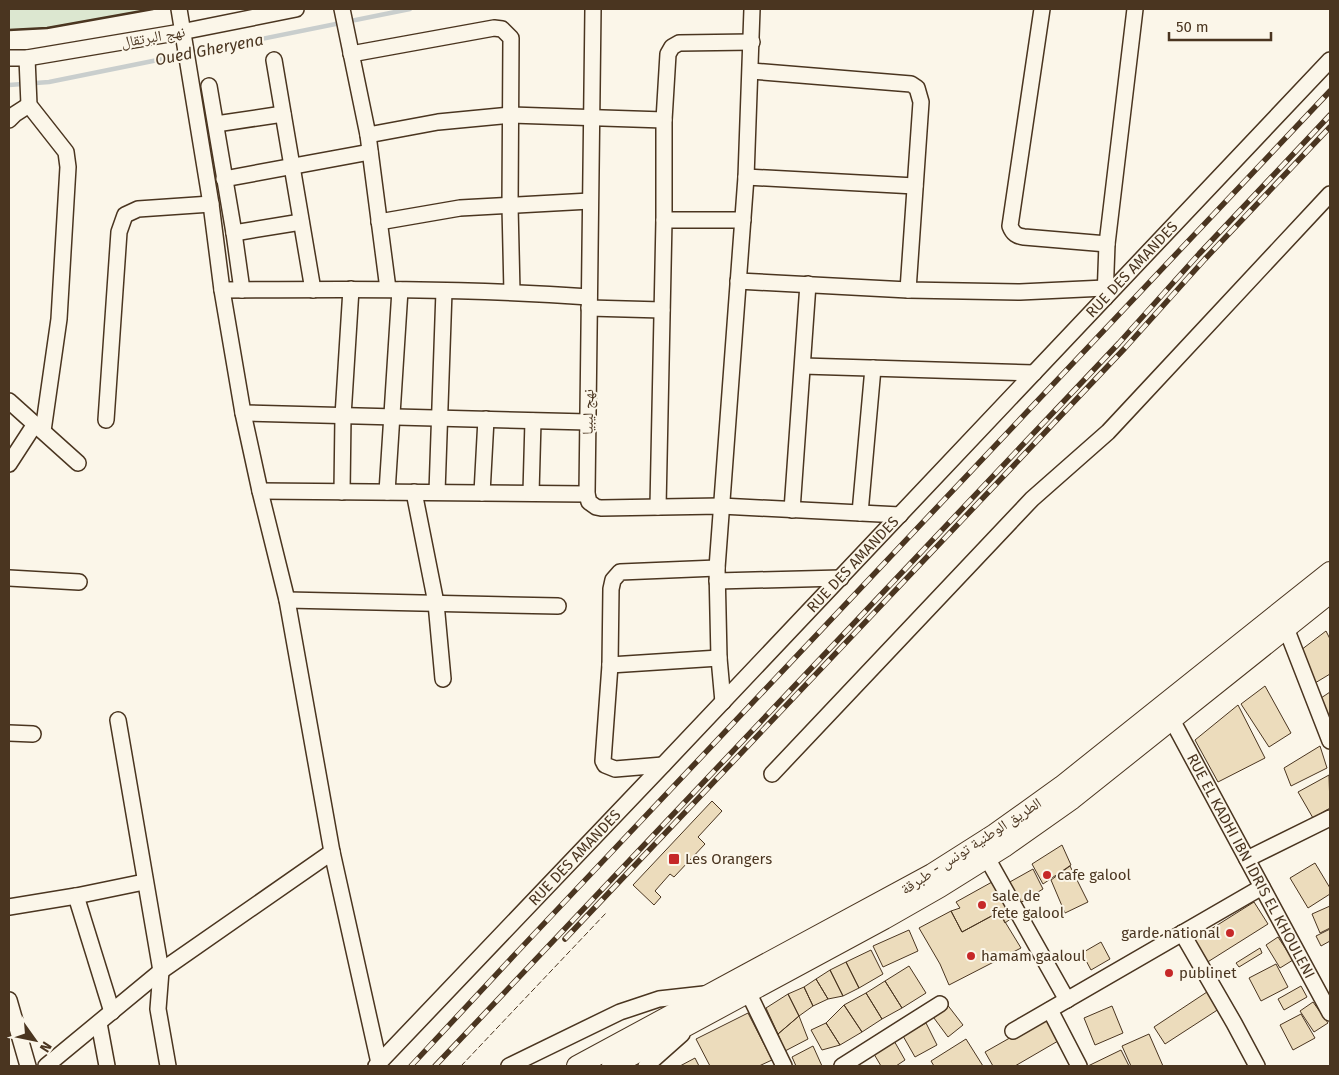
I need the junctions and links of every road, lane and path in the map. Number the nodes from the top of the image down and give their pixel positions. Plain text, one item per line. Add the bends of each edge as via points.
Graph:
1 (178, 9) edge
2 (296, 9) edge
3 (593, 9) edge
4 (752, 9) edge
5 (1042, 9) edge
6 (1135, 9) edge
7 (343, 11) edge
8 (231, 15) edge
9 (182, 38) junction
10 (752, 42) junction
11 (351, 49) junction
12 (9, 58) edge
13 (274, 60) dead end
14 (1330, 60) edge
15 (28, 65) junction
16 (751, 71) junction
17 (209, 86) dead end
18 (29, 103) junction
19 (283, 114) junction
20 (512, 115) junction
21 (592, 118) junction
22 (9, 120) edge
23 (664, 120) junction
24 (216, 124) junction
25 (368, 135) junction
26 (370, 152) junction
27 (291, 167) junction
28 (746, 177) junction
29 (224, 179) junction
30 (915, 186) junction
31 (1330, 194) edge
32 (590, 201) junction
33 (211, 204) junction
34 (510, 206) junction
35 (664, 220) junction
36 (743, 220) junction
37 (301, 222) junction
38 (379, 222) junction
39 (234, 233) junction
40 (1108, 244) junction
41 (738, 281) junction
42 (808, 284) junction
43 (394, 289) junction
44 (222, 290) junction
45 (242, 290) junction
46 (313, 290) junction
47 (351, 290) junction
48 (908, 290) junction
49 (444, 291) junction
50 (512, 292) junction
51 (1105, 294) junction
52 (589, 302) junction
53 (662, 310) junction
54 (803, 366) junction
55 (873, 368) junction
56 (1034, 373) junction
57 (9, 401) edge
58 (243, 413) junction
59 (344, 416) junction
60 (393, 417) junction
61 (439, 418) junction
62 (486, 419) junction
63 (106, 420) dead end
64 (533, 421) junction
65 (588, 422) junction
66 (39, 428) junction
67 (78, 463) dead end
68 (9, 464) edge
69 (260, 491) junction
70 (342, 492) junction
71 (388, 492) junction
72 (414, 492) junction
73 (437, 492) junction
74 (482, 493) junction
75 (531, 493) junction
76 (587, 494) junction
77 (721, 506) junction
78 (658, 507) junction
79 (792, 510) junction
80 (860, 513) junction
81 (900, 515) junction
82 (1330, 572) edge
83 (717, 575) junction
84 (9, 578) edge
85 (841, 578) junction
86 (79, 582) dead end
87 (1330, 593) edge
88 (287, 600) junction
89 (436, 604) junction
90 (558, 606) dead end
91 (1286, 628) junction
92 (719, 658) junction
93 (610, 665) junction
94 (443, 679) dead end
95 (723, 702) junction
96 (118, 720) dead end
97 (1172, 720) junction
98 (9, 733) edge
99 (33, 734) dead end
100 (1330, 741) edge
101 (663, 766) junction
102 (772, 774) dead end
103 (1330, 818) edge
104 (332, 852) junction
105 (987, 858) junction
106 (1247, 859) junction
107 (144, 882) junction
108 (1262, 887) junction
109 (76, 896) junction
110 (9, 907) edge
111 (1182, 933) junction
112 (160, 971) junction
113 (748, 992) junction
114 (713, 993) junction
115 (9, 1000) edge
116 (1067, 1000) junction
117 (940, 1004) dead end
118 (1329, 1007) edge
119 (1050, 1010) junction
120 (112, 1012) junction
121 (706, 1015) junction
122 (99, 1023) junction
123 (1013, 1031) dead end
124 (377, 1065) edge
125 (28, 1066) edge
126 (46, 1066) edge
127 (108, 1066) edge
128 (168, 1066) edge
129 (509, 1066) edge
130 (577, 1066) edge
131 (612, 1066) edge
132 (646, 1066) edge
133 (784, 1066) edge
134 (842, 1066) edge
135 (1079, 1066) edge
136 (1257, 1066) edge

1 - 9 street
2 - 8 street, نهج البرتقال
3 - 21 street, نهج ليبيا
4 - 10 street
5 - 40 street via 1010,226 1017,236
6 - 40 street
7 - 11 street
8 - 9 street, نهج البرتقال
9 - 15 street, نهج البرتقال
9 - 33 street
10 - 16 street
10 - 23 street via 679,43 672,47 667,62
11 - 20 street via 502,29 511,38
11 - 25 street
12 - 15 street, نهج البرتقال
13 - 19 street
14 - 51 street, RUE DES AMANDES
15 - 18 street
16 - 28 street
16 - 30 street via 911,84 917,88 921,102
17 - 24 street
18 - 22 street
18 - 66 street via 66,152 68,167 59,319
19 - 24 street
19 - 27 street
20 - 21 street
20 - 25 street via 438,122
20 - 34 street
21 - 23 street
21 - 32 street, نهج ليبيا
23 - 35 street
24 - 29 street
25 - 26 street
26 - 27 street
26 - 38 street
27 - 29 street
27 - 37 street
28 - 30 street
28 - 36 street
29 - 39 street
30 - 48 street
31 - 102 street via 1108,432 1032,499
32 - 34 street
32 - 52 street, نهج ليبيا
33 - 44 street
33 - 63 street via 138,209 125,215 118,232
34 - 38 street via 460,208
34 - 50 street
35 - 36 street
35 - 53 street
36 - 41 street
37 - 39 street
37 - 46 street
38 - 43 street
39 - 45 street
40 - 51 street
41 - 42 street
41 - 77 street
42 - 48 street
42 - 54 street
43 - 47 street
43 - 49 street
43 - 60 street
44 - 45 street
44 - 58 street
45 - 46 street
46 - 47 street
47 - 59 street
48 - 51 street
49 - 50 street
49 - 61 street
50 - 52 street
51 - 56 street, RUE DES AMANDES
52 - 53 street
52 - 65 street, نهج ليبيا
53 - 78 street
54 - 55 street
54 - 79 street
55 - 56 street
55 - 80 street
56 - 81 street, RUE DES AMANDES
57 - 66 street
58 - 59 street
58 - 69 street
59 - 60 street
59 - 70 street
60 - 61 street
60 - 71 street
61 - 62 street
61 - 73 street
62 - 64 street
62 - 74 street
64 - 65 street
64 - 75 street
65 - 76 street, نهج ليبيا
66 - 67 street
66 - 68 street
69 - 70 street
69 - 88 street
70 - 71 street
71 - 72 street
72 - 73 street
72 - 89 street
73 - 74 street
74 - 75 street
75 - 76 street
76 - 78 street via 589,502 596,507
77 - 78 street
77 - 79 street
77 - 83 street
79 - 80 street
80 - 81 street
81 - 85 street, RUE DES AMANDES
82 - 114 main road, الطريق الوطنية تونس - طبرقة via 1062,786 994,834 932,874
83 - 85 street
83 - 92 street
83 - 93 street via 620,572 616,575 611,589
84 - 86 street
85 - 95 street, RUE DES AMANDES
87 - 91 main road, الطريق الوطنية تونس - طبرقة
88 - 89 street
88 - 104 street
89 - 90 street
89 - 94 street
91 - 97 main road, الطريق الوطنية تونس - طبرقة
91 - 100 street
92 - 93 street
92 - 95 street
93 - 101 street via 605,766 615,769
95 - 101 street, RUE DES AMANDES
96 - 107 street
97 - 105 main road, الطريق الوطنية تونس - طبرقة via 1072,799
97 - 106 street, RUE EL KADHI IBN IDRIS EL KHOULENI
98 - 99 street
101 - 124 street, RUE DES AMANDES
103 - 106 street
104 - 112 street
104 - 124 street
105 - 113 main road, الطريق الوطنية تونس - طبرقة via 884,919
105 - 116 street
106 - 108 street, RUE EL KADHI IBN IDRIS EL KHOULENI
107 - 109 street
107 - 112 street
108 - 111 street
108 - 118 street, RUE EL KADHI IBN IDRIS EL KHOULENI
109 - 110 street
109 - 120 street
111 - 116 street
111 - 136 street
112 - 120 street
112 - 128 street via 158,1009
113 - 121 main road, الطريق الوطنية تونس - طبرقة
113 - 133 street
114 - 129 street via 659,999 620,1012
114 - 130 main road, الطريق الوطنية تونس - طبرقة
115 - 125 street
116 - 119 street
117 - 134 street
119 - 123 street
119 - 135 street
120 - 122 street
121 - 131 main road, الطريق الوطنية تونس - طبرقة
121 - 132 street
122 - 126 street
122 - 127 street

